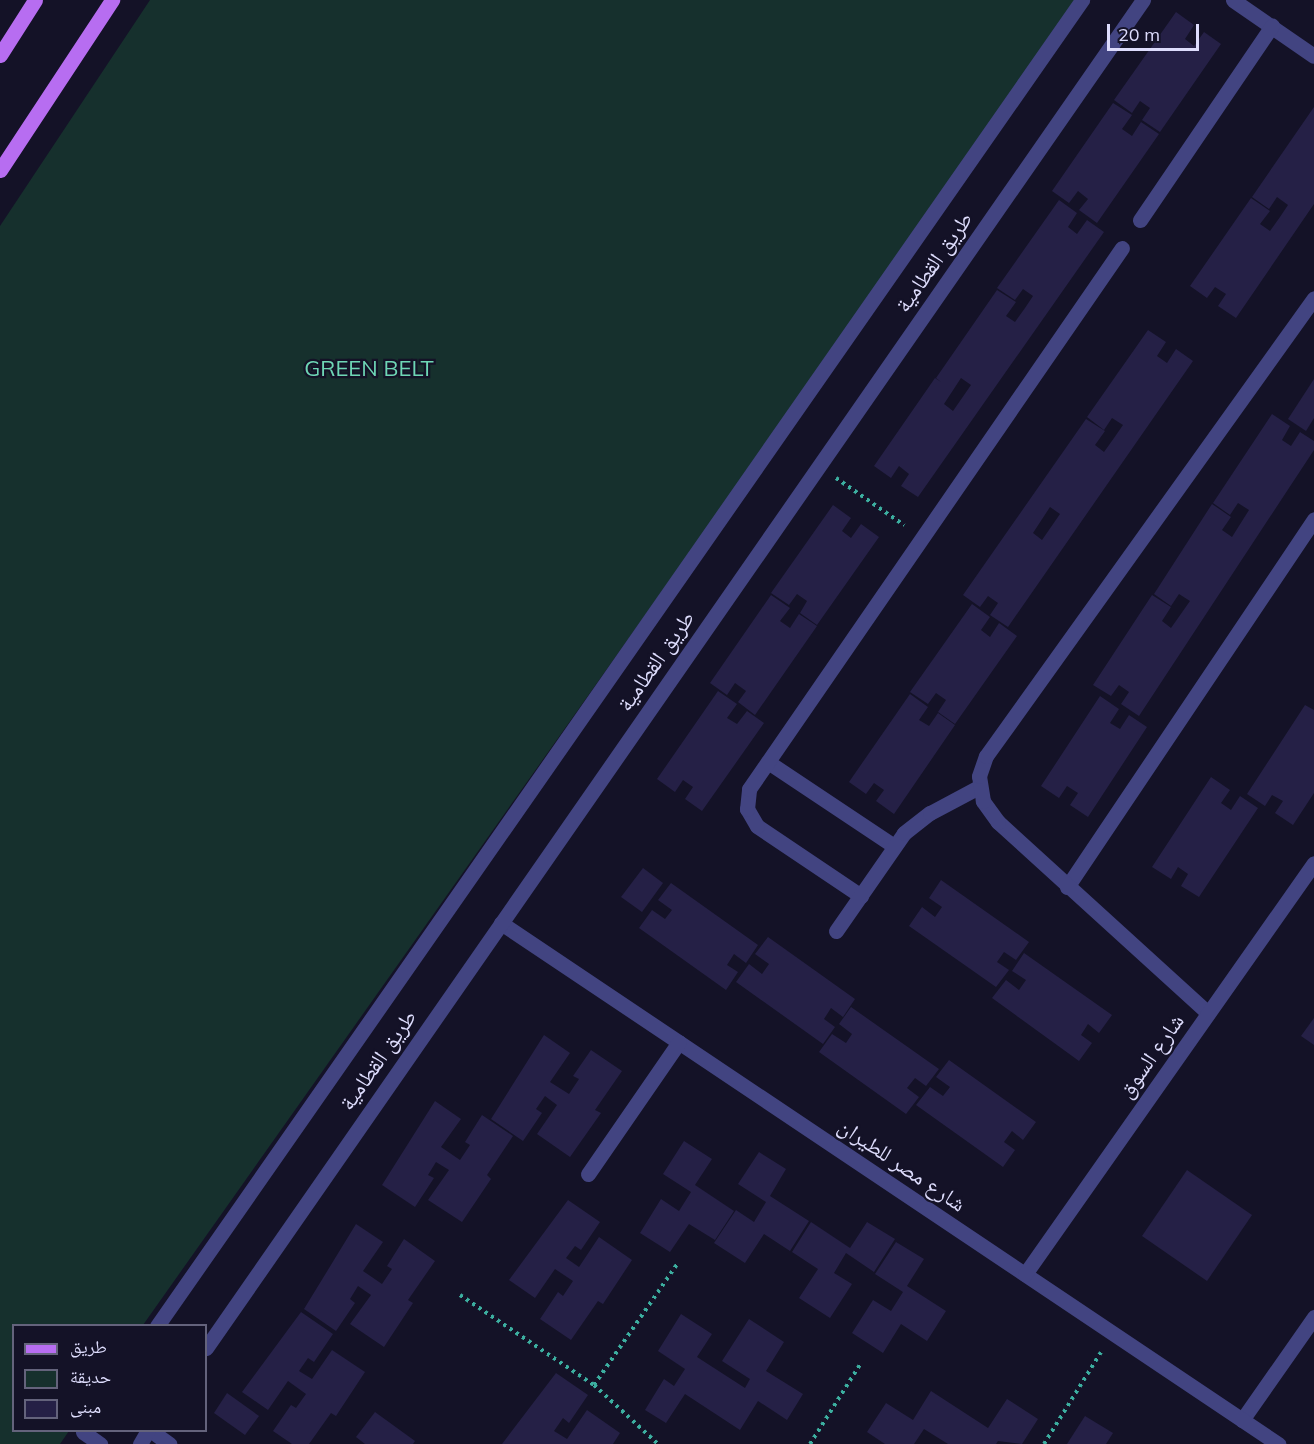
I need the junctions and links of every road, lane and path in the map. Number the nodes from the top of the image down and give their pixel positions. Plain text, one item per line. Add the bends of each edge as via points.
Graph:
1 (35, 0) edge
2 (112, 0) edge
3 (1082, 0) edge
4 (1143, 0) edge
5 (1233, 0) edge
6 (1272, 26) junction
7 (0, 55) edge
8 (1314, 56) edge
9 (0, 170) edge
10 (1140, 220) dead end
11 (1122, 248) dead end
12 (1314, 298) edge
13 (819, 466) junction
14 (1314, 519) edge
15 (922, 537) junction
16 (768, 762) junction
17 (979, 787) junction
18 (894, 846) junction
19 (1314, 863) edge
20 (1067, 888) junction
21 (861, 896) junction
22 (501, 923) junction
23 (836, 931) dead end
24 (1208, 1013) junction
25 (679, 1042) junction
26 (588, 1174) dead end
27 (678, 1263) dead end
28 (1025, 1274) junction
29 (460, 1295) dead end
30 (1314, 1317) edge
31 (158, 1324) edge
32 (1113, 1334) junction
33 (207, 1347) edge
34 (861, 1363) dead end
35 (594, 1385) junction
36 (1242, 1420) junction
37 (151, 1432) edge
38 (80, 1435) edge
39 (100, 1444) edge
40 (169, 1444) edge
41 (658, 1444) edge
42 (810, 1444) edge
43 (1044, 1444) edge
44 (1278, 1444) edge

1 - 7 main road
2 - 9 main road
3 - 31 street, طريق القطامية
4 - 13 street, طريق القطامية
5 - 6 street
6 - 8 street
6 - 10 street
11 - 15 street
12 - 17 street via 986,756
13 - 15 path
13 - 22 street, طريق القطامية
14 - 20 street
15 - 16 street
16 - 18 street
16 - 21 street via 749,789 750,818
17 - 18 street via 916,822
17 - 20 street via 989,812
18 - 21 street
19 - 24 street, شارع السوق
20 - 24 street
21 - 23 street
22 - 25 street, شارع مصر للطيران
22 - 33 street, طريق القطامية
24 - 28 street, شارع السوق
25 - 26 street
25 - 28 street, شارع مصر للطيران
27 - 35 path
28 - 32 street, شارع مصر للطيران
29 - 35 path
30 - 36 street
32 - 36 street, شارع مصر للطيران
32 - 43 path
34 - 42 path
35 - 41 path
36 - 44 street, شارع مصر للطيران
37 - 40 street
38 - 39 street

